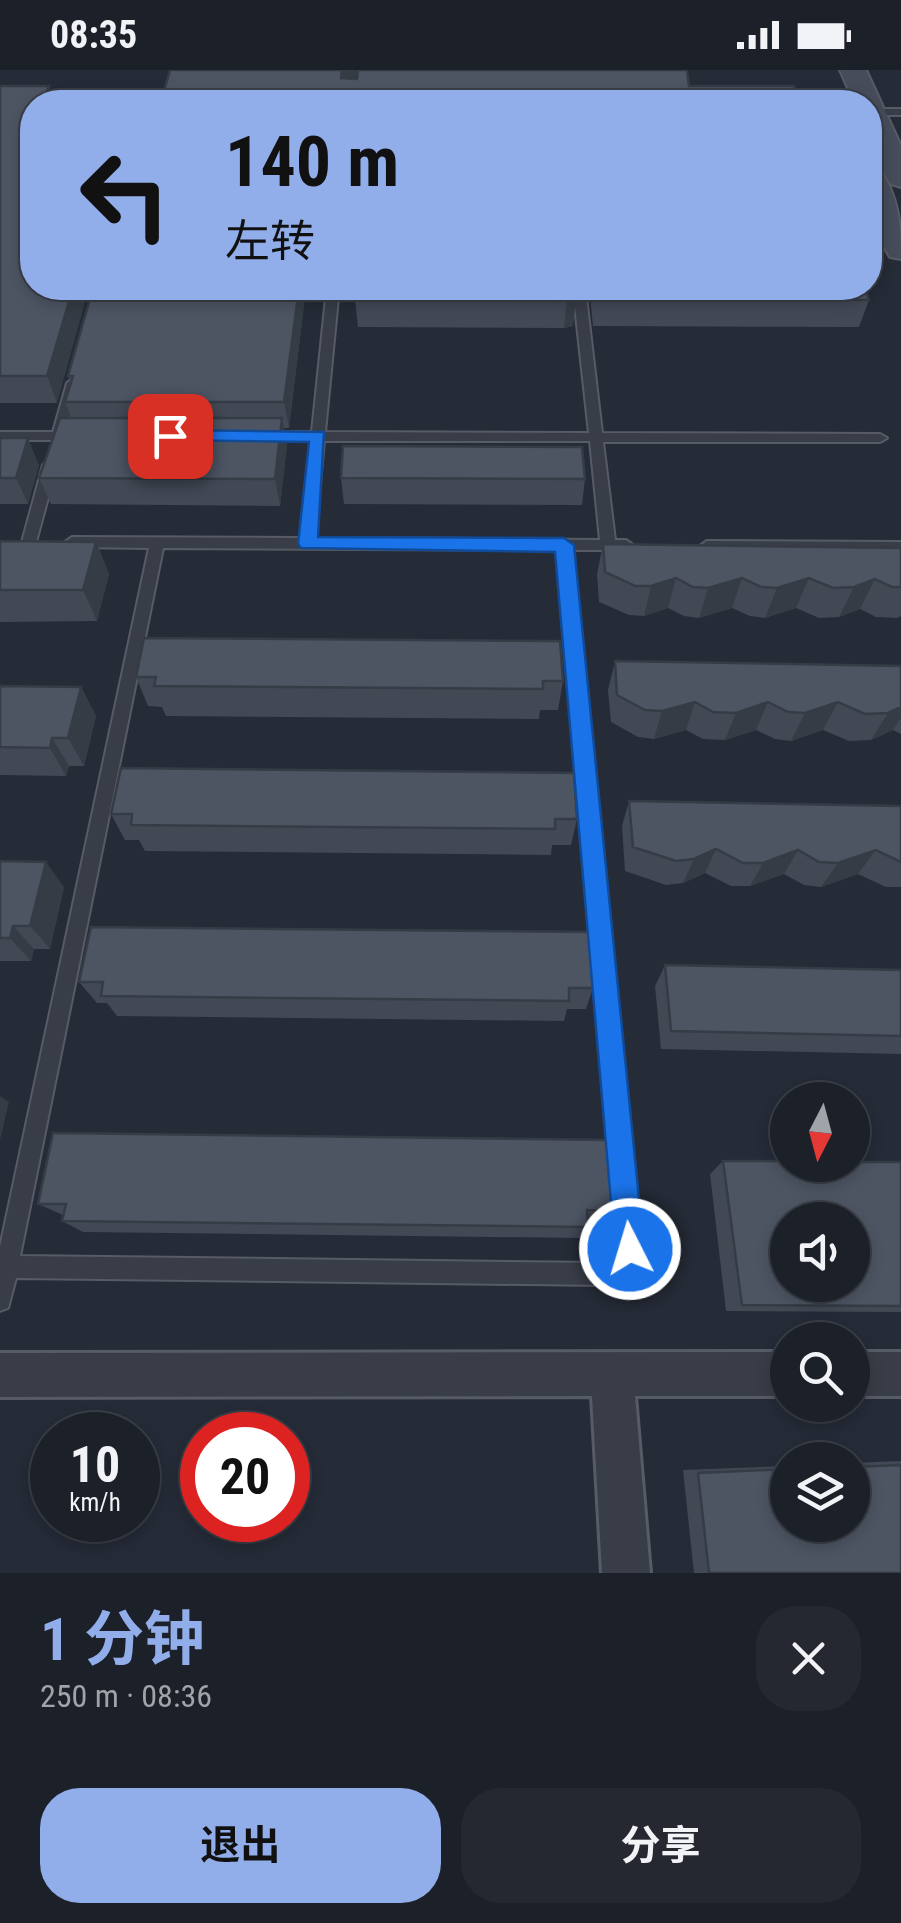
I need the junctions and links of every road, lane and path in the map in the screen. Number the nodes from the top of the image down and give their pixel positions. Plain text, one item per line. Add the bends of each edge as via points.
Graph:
1 (882, 135) edge
2 (901, 178) edge
3 (882, 204) edge
4 (901, 250) edge
5 (332, 300) edge
6 (580, 300) edge
7 (78, 362) edge
8 (0, 436) edge
9 (58, 436) junction
10 (98, 436) edge
11 (258, 436) edge
12 (318, 436) junction
13 (596, 437) junction
14 (880, 438) dead end
15 (157, 542) junction
16 (308, 544) junction
17 (564, 545) junction
18 (608, 545) junction
19 (647, 546) edge
20 (686, 546) edge
21 (901, 547) edge
22 (7, 1267) junction
23 (0, 1300) edge
24 (612, 1374) junction
25 (770, 1374) edge
26 (870, 1374) edge
27 (901, 1374) edge
28 (0, 1375) edge
29 (626, 1573) edge

1 - 2 street
3 - 4 street
5 - 12 lane
6 - 13 lane
7 - 9 lane
8 - 9 lane
9 - 10 lane
9 - 15 lane via 22,542
11 - 12 lane
12 - 13 lane
12 - 16 lane
13 - 14 lane
13 - 18 lane
15 - 16 lane
15 - 22 lane
16 - 17 lane
17 - 18 lane
17 - 22 lane via 630,1249 622,1262 603,1274
18 - 19 lane
20 - 21 lane
22 - 23 lane
24 - 25 street
24 - 28 street
24 - 29 street
26 - 27 street

